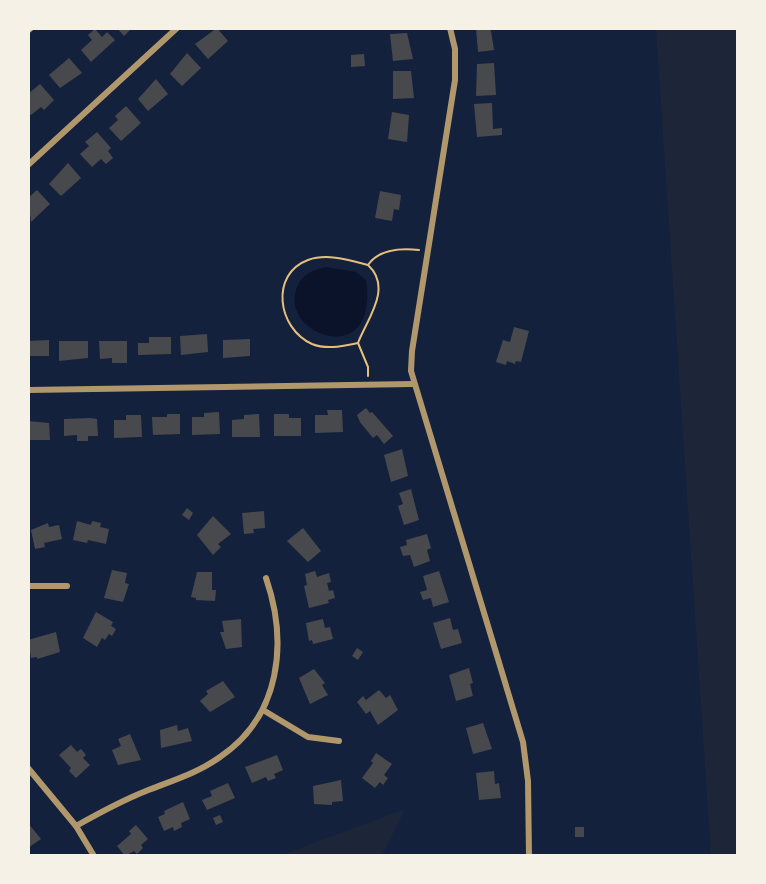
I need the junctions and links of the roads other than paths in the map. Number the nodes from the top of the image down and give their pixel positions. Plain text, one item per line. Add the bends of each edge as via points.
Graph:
1 (177, 28) edge
2 (450, 28) edge
3 (28, 165) edge
4 (413, 384) junction
5 (28, 390) edge
6 (266, 578) dead end
7 (67, 585) dead end
8 (28, 586) edge
9 (263, 710) junction
10 (339, 741) dead end
11 (28, 768) edge
12 (76, 826) junction
13 (94, 855) edge
14 (529, 855) edge

1 - 3 street
2 - 4 street via 455,49 454,80 412,351
4 - 5 street
4 - 14 street via 523,742
6 - 9 street via 279,638 274,679
7 - 8 street
9 - 10 street via 308,736
9 - 12 street via 241,739 220,757
11 - 12 street
12 - 13 street

